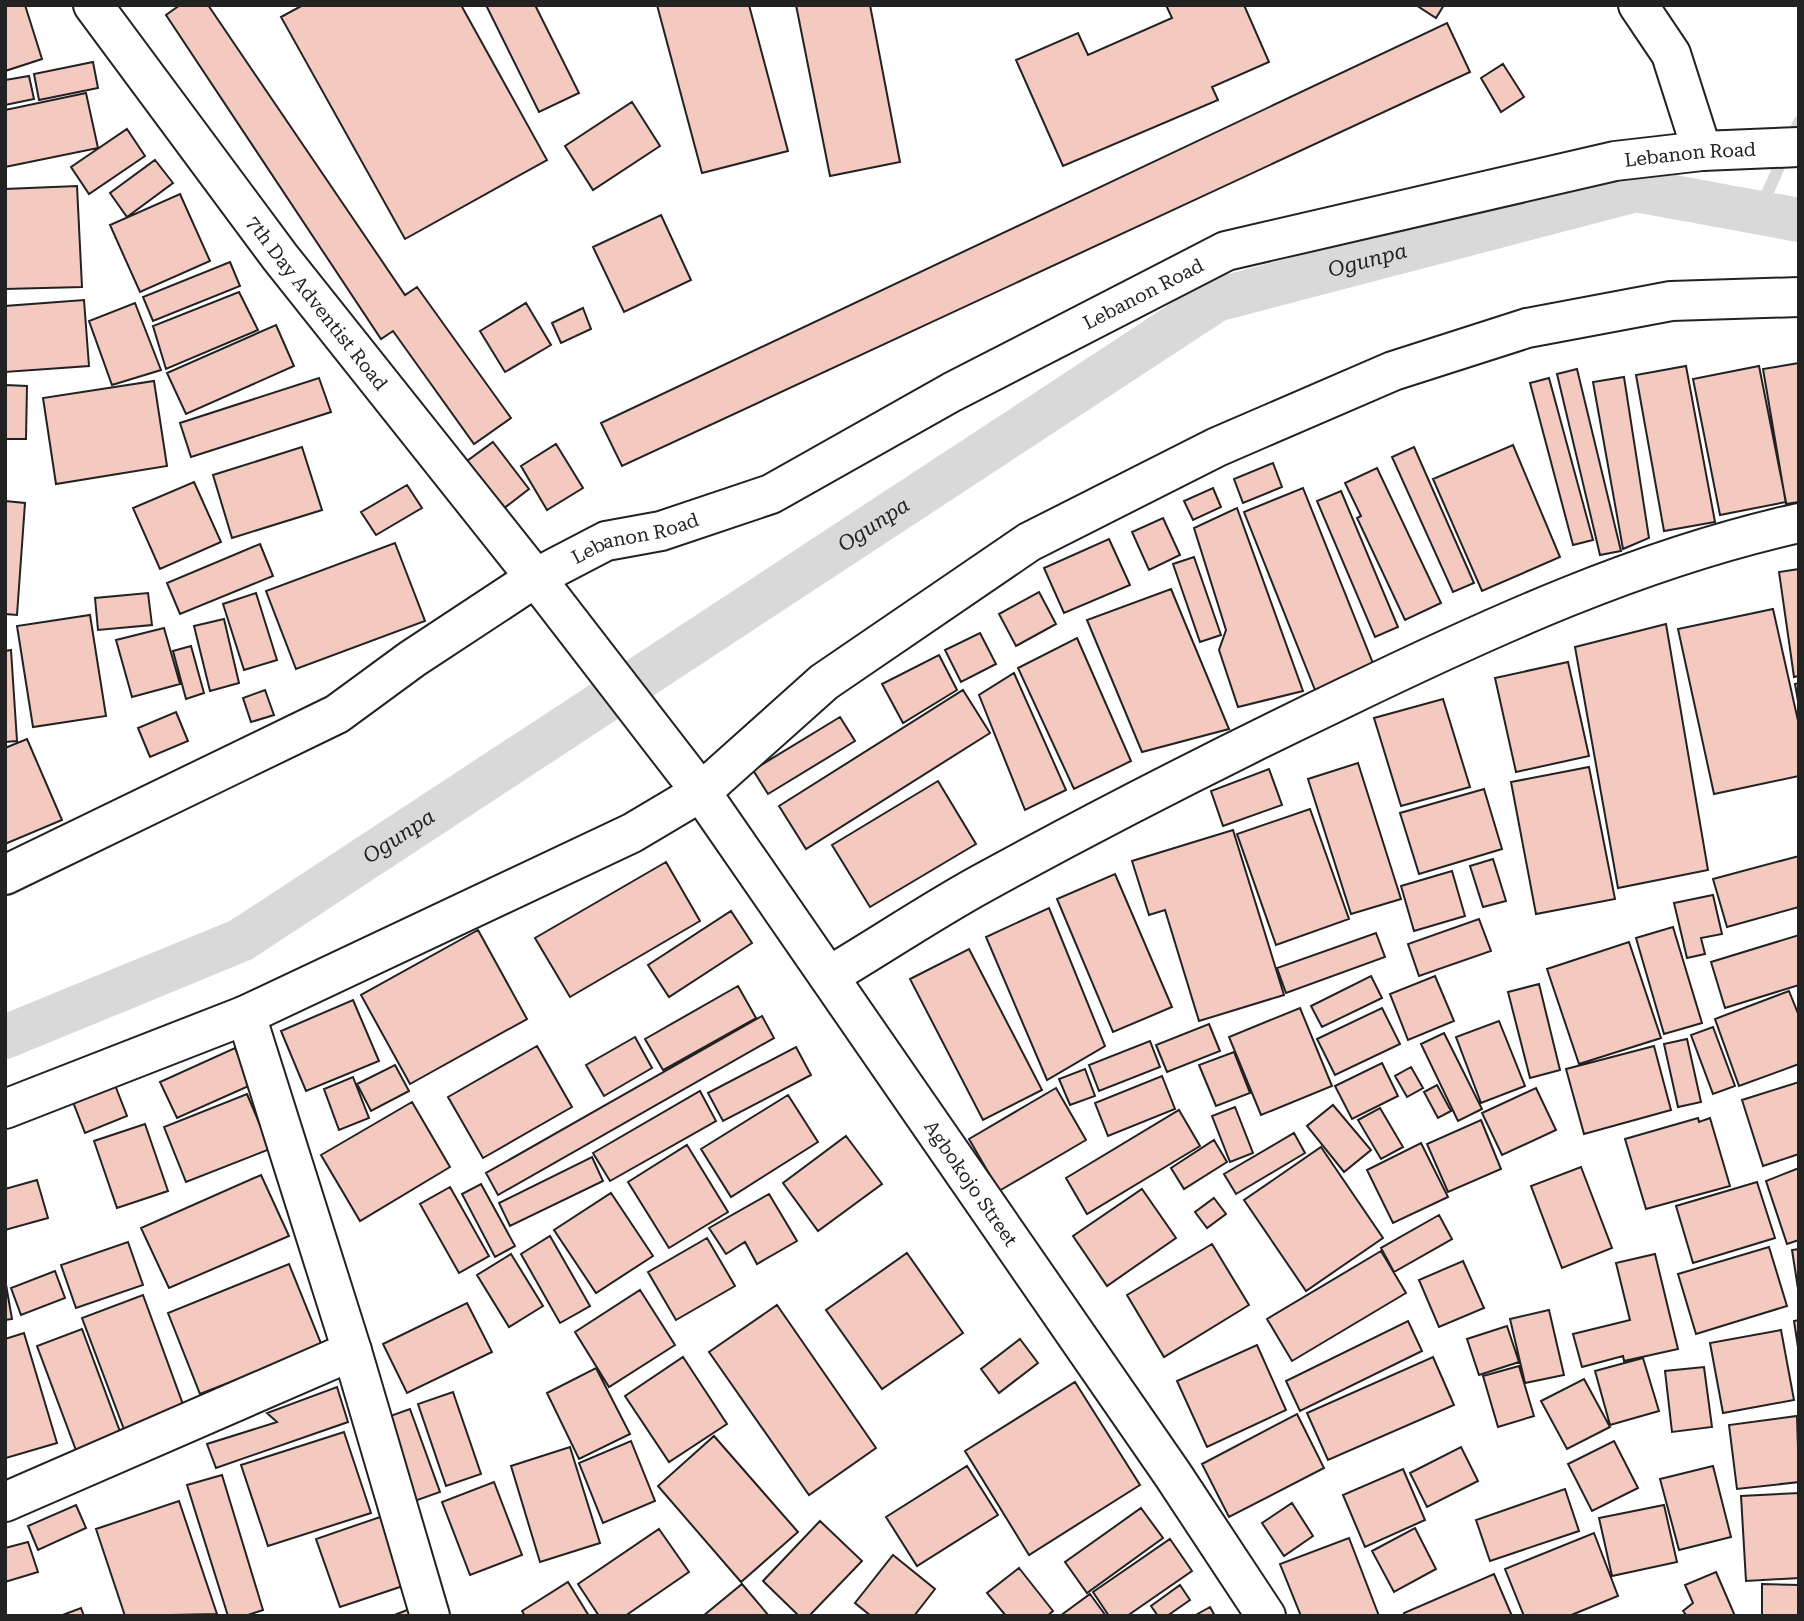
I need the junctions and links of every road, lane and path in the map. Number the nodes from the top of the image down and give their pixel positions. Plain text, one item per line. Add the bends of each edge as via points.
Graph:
1 (93, 5) edge
2 (1638, 5) edge
3 (1799, 147) edge
4 (1702, 151) junction
5 (1799, 298) edge
6 (1799, 523) edge
7 (542, 587) junction
8 (672, 754) joint
9 (701, 792) junction
10 (5, 874) edge
11 (829, 976) junction
12 (246, 1016) junction
13 (5, 1108) edge
14 (352, 1351) junction
15 (5, 1502) edge
16 (430, 1616) edge
17 (1266, 1616) edge

1 - 7 street, 7th Day Adventist Road via 280,257
2 - 4 street via 1671,54
3 - 4 street, Lebanon Road
4 - 7 street, Lebanon Road via 1615,161 1226,251 951,392 771,494 661,531 606,541
5 - 9 street via 1671,302 1527,328 1393,371 1217,447 1029,542 824,682
6 - 11 street via 1745,535 1615,578 1418,662 1166,785 979,885
7 - 8 street, 7th Day Adventist Road
7 - 10 street, Lebanon Road via 412,659 337,714
8 - 9 street, Agbokojo Street
9 - 11 street, Agbokojo Street
9 - 12 street via 632,832
11 - 17 street, Agbokojo Street
12 - 13 street
12 - 14 street
14 - 15 street
14 - 16 street

